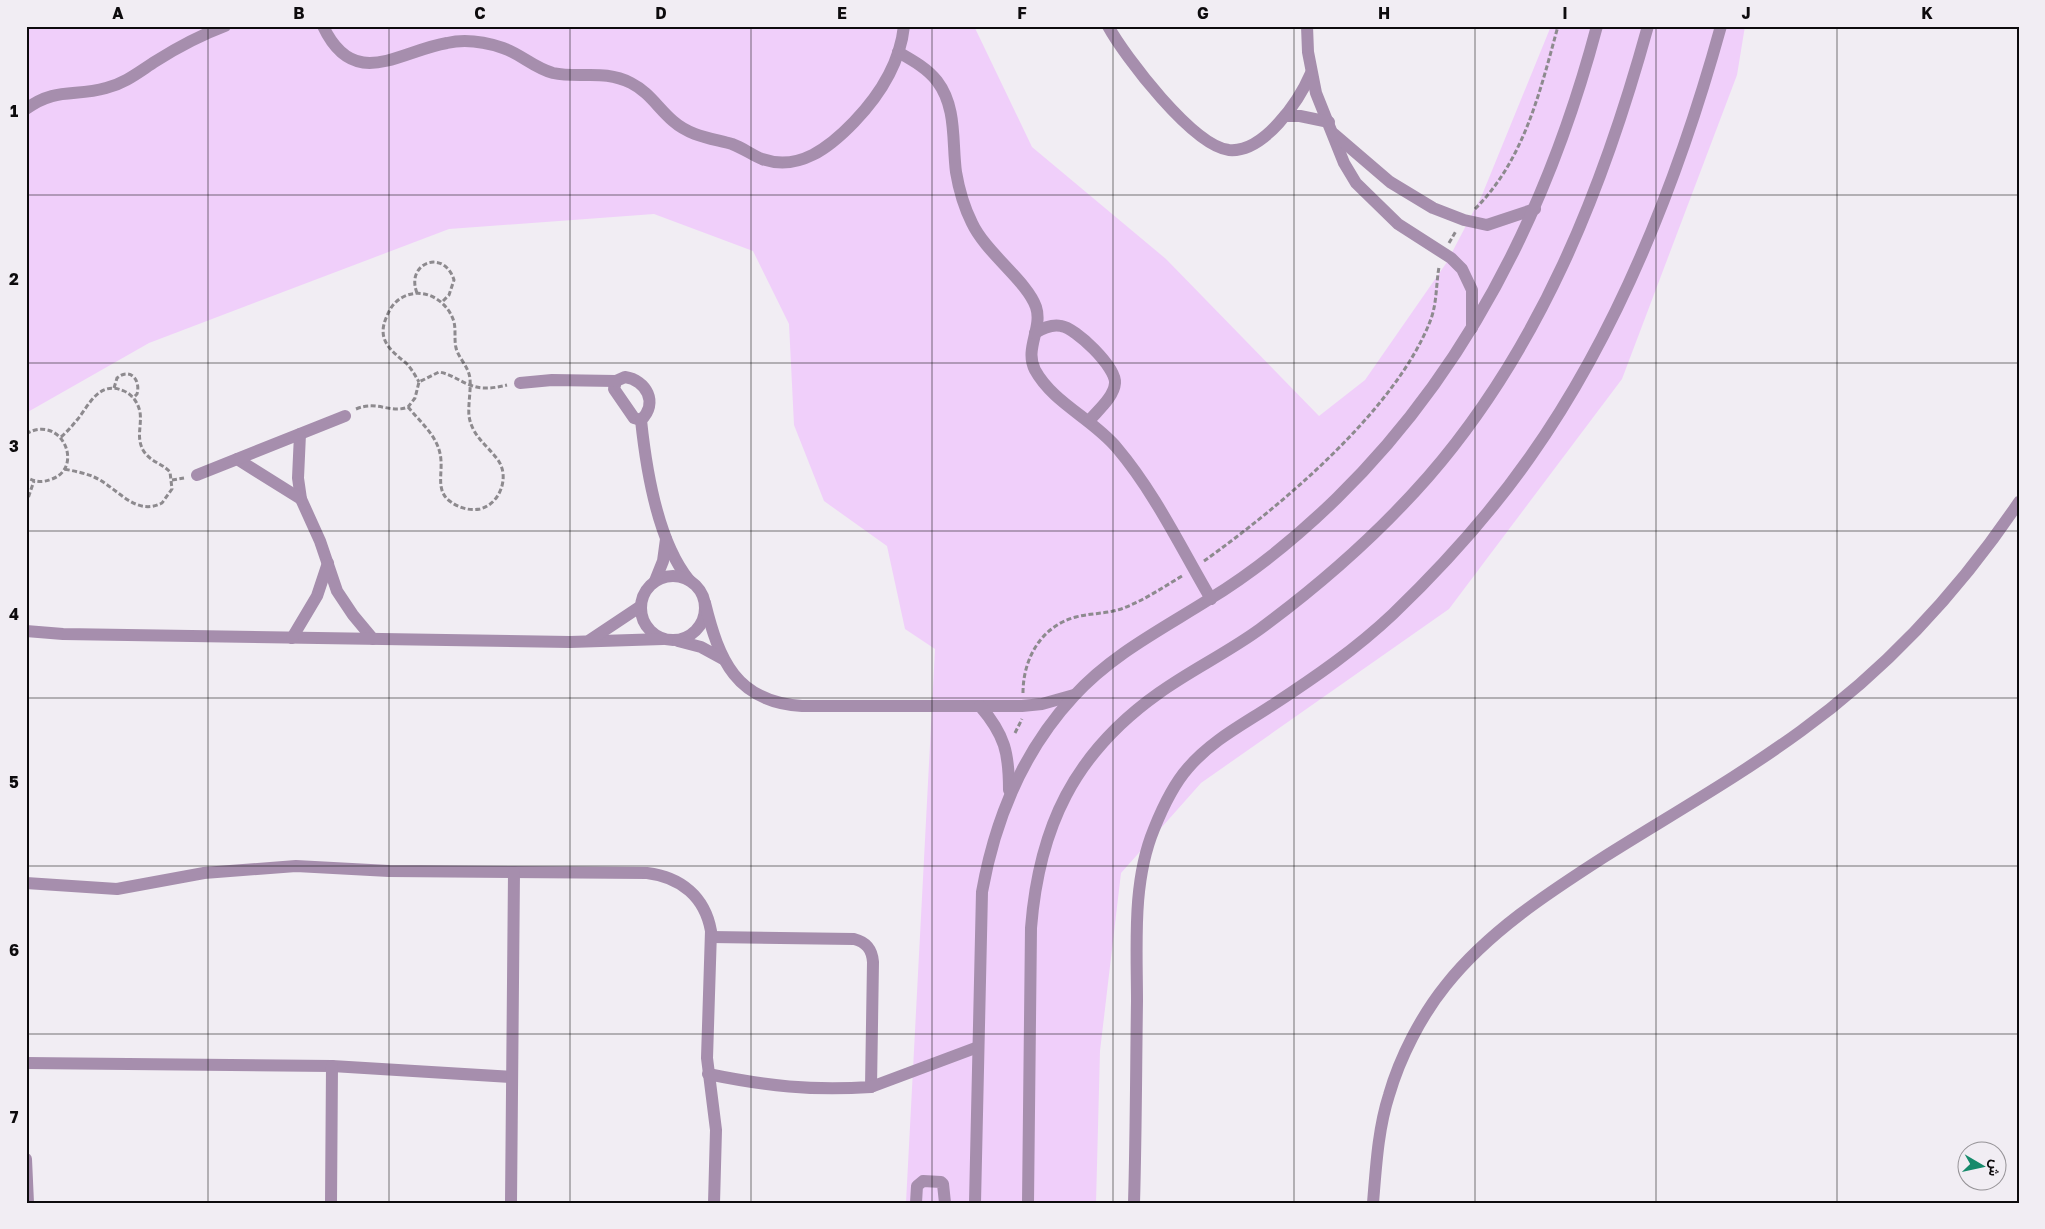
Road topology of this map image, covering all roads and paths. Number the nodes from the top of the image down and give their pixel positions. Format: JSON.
{"nodes":[{"id":1,"x":225,"y":26,"type":"edge"},
{"id":2,"x":323,"y":26,"type":"edge"},
{"id":3,"x":904,"y":26,"type":"edge"},
{"id":4,"x":1108,"y":26,"type":"edge"},
{"id":5,"x":1307,"y":26,"type":"edge"},
{"id":6,"x":1558,"y":26,"type":"edge"},
{"id":7,"x":1597,"y":26,"type":"edge"},
{"id":8,"x":1648,"y":26,"type":"edge"},
{"id":9,"x":1721,"y":26,"type":"edge"},
{"id":10,"x":898,"y":52,"type":"junction"},
{"id":11,"x":1311,"y":73,"type":"junction"},
{"id":12,"x":26,"y":109,"type":"edge"},
{"id":13,"x":1285,"y":116,"type":"junction"},
{"id":14,"x":1332,"y":128,"type":"junction"},
{"id":15,"x":1534,"y":208,"type":"junction"},
{"id":16,"x":1464,"y":220,"type":"junction"},
{"id":17,"x":1444,"y":254,"type":"junction"},
{"id":18,"x":417,"y":293,"type":"junction"},
{"id":19,"x":442,"y":302,"type":"junction"},
{"id":20,"x":1472,"y":329,"type":"junction"},
{"id":21,"x":1035,"y":333,"type":"junction"},
{"id":22,"x":616,"y":381,"type":"junction"},
{"id":23,"x":418,"y":382,"type":"junction"},
{"id":24,"x":520,"y":383,"type":"joint"},
{"id":25,"x":470,"y":386,"type":"junction"},
{"id":26,"x":114,"y":388,"type":"junction"},
{"id":27,"x":133,"y":398,"type":"junction"},
{"id":28,"x":408,"y":407,"type":"junction"},
{"id":29,"x":345,"y":416,"type":"joint"},
{"id":30,"x":641,"y":420,"type":"junction"},
{"id":31,"x":1089,"y":421,"type":"junction"},
{"id":32,"x":26,"y":434,"type":"edge"},
{"id":33,"x":300,"y":434,"type":"junction"},
{"id":34,"x":61,"y":437,"type":"junction"},
{"id":35,"x":237,"y":459,"type":"junction"},
{"id":36,"x":64,"y":469,"type":"junction"},
{"id":37,"x":197,"y":475,"type":"dead end"},
{"id":38,"x":26,"y":476,"type":"edge"},
{"id":39,"x":34,"y":481,"type":"junction"},
{"id":40,"x":302,"y":499,"type":"junction"},
{"id":41,"x":2019,"y":502,"type":"edge"},
{"id":42,"x":26,"y":504,"type":"edge"},
{"id":43,"x":666,"y":539,"type":"junction"},
{"id":44,"x":328,"y":563,"type":"junction"},
{"id":45,"x":1193,"y":569,"type":"junction"},
{"id":46,"x":689,"y":580,"type":"junction"},
{"id":47,"x":655,"y":581,"type":"junction"},
{"id":48,"x":1211,"y":599,"type":"junction"},
{"id":49,"x":705,"y":603,"type":"junction"},
{"id":50,"x":641,"y":606,"type":"junction"},
{"id":51,"x":26,"y":631,"type":"edge"},
{"id":52,"x":292,"y":638,"type":"junction"},
{"id":53,"x":373,"y":639,"type":"junction"},
{"id":54,"x":664,"y":639,"type":"junction"},
{"id":55,"x":678,"y":640,"type":"junction"},
{"id":56,"x":588,"y":641,"type":"junction"},
{"id":57,"x":723,"y":659,"type":"junction"},
{"id":58,"x":1074,"y":695,"type":"junction"},
{"id":59,"x":980,"y":706,"type":"junction"},
{"id":60,"x":1022,"y":706,"type":"junction"},
{"id":61,"x":1004,"y":741,"type":"junction"},
{"id":62,"x":1009,"y":794,"type":"junction"},
{"id":63,"x":514,"y":872,"type":"junction"},
{"id":64,"x":26,"y":883,"type":"edge"},
{"id":65,"x":711,"y":937,"type":"junction"},
{"id":66,"x":978,"y":1047,"type":"junction"},
{"id":67,"x":26,"y":1063,"type":"edge"},
{"id":68,"x":332,"y":1066,"type":"junction"},
{"id":69,"x":708,"y":1074,"type":"junction"},
{"id":70,"x":512,"y":1077,"type":"junction"},
{"id":71,"x":871,"y":1087,"type":"junction"},
{"id":72,"x":26,"y":1159,"type":"edge"},
{"id":73,"x":28,"y":1203,"type":"edge"},
{"id":74,"x":331,"y":1203,"type":"edge"},
{"id":75,"x":511,"y":1203,"type":"edge"},
{"id":76,"x":714,"y":1203,"type":"edge"},
{"id":77,"x":916,"y":1203,"type":"edge"},
{"id":78,"x":945,"y":1203,"type":"edge"},
{"id":79,"x":975,"y":1203,"type":"edge"},
{"id":80,"x":1028,"y":1203,"type":"edge"},
{"id":81,"x":1134,"y":1203,"type":"edge"},
{"id":82,"x":1374,"y":1203,"type":"edge"}],
"edges":[{"from":1,"to":12,"type":"street"},
{"from":2,"to":10,"type":"street"},
{"from":3,"to":10,"type":"street"},
{"from":4,"to":13,"type":"street"},
{"from":5,"to":11,"type":"street"},
{"from":6,"to":16,"type":"path"},
{"from":7,"to":15,"type":"street"},
{"from":8,"to":80,"type":"street"},
{"from":9,"to":81,"type":"street"},
{"from":10,"to":21,"type":"street"},
{"from":11,"to":13,"type":"street"},
{"from":11,"to":14,"type":"street"},
{"from":13,"to":14,"type":"street"},
{"from":14,"to":16,"type":"street"},
{"from":14,"to":17,"type":"street"},
{"from":15,"to":16,"type":"street"},
{"from":15,"to":20,"type":"street"},
{"from":16,"to":17,"type":"path"},
{"from":17,"to":20,"type":"street"},
{"from":17,"to":45,"type":"path"},
{"from":18,"to":19,"type":"path"},
{"from":18,"to":19,"type":"path"},
{"from":18,"to":23,"type":"path"},
{"from":19,"to":25,"type":"path"},
{"from":20,"to":48,"type":"street"},
{"from":21,"to":31,"type":"street"},
{"from":21,"to":31,"type":"street"},
{"from":22,"to":24,"type":"street"},
{"from":22,"to":30,"type":"street"},
{"from":22,"to":30,"type":"street"},
{"from":23,"to":25,"type":"path"},
{"from":23,"to":28,"type":"path"},
{"from":24,"to":25,"type":"path"},
{"from":25,"to":28,"type":"path"},
{"from":26,"to":27,"type":"path"},
{"from":26,"to":27,"type":"path"},
{"from":26,"to":34,"type":"path"},
{"from":27,"to":36,"type":"path"},
{"from":28,"to":29,"type":"path"},
{"from":29,"to":33,"type":"street"},
{"from":30,"to":43,"type":"street"},
{"from":31,"to":45,"type":"street"},
{"from":32,"to":34,"type":"path"},
{"from":33,"to":35,"type":"street"},
{"from":33,"to":40,"type":"street"},
{"from":34,"to":36,"type":"path"},
{"from":35,"to":37,"type":"street"},
{"from":35,"to":40,"type":"street"},
{"from":36,"to":39,"type":"path"},
{"from":38,"to":39,"type":"path"},
{"from":39,"to":42,"type":"path"},
{"from":40,"to":44,"type":"street"},
{"from":41,"to":82,"type":"street"},
{"from":43,"to":46,"type":"street"},
{"from":43,"to":47,"type":"street"},
{"from":44,"to":52,"type":"street"},
{"from":44,"to":53,"type":"street"},
{"from":45,"to":48,"type":"street"},
{"from":45,"to":60,"type":"path"},
{"from":46,"to":47,"type":"street"},
{"from":46,"to":49,"type":"street"},
{"from":47,"to":50,"type":"street"},
{"from":48,"to":58,"type":"street"},
{"from":49,"to":55,"type":"street"},
{"from":49,"to":57,"type":"street"},
{"from":50,"to":54,"type":"street"},
{"from":50,"to":56,"type":"street"},
{"from":51,"to":52,"type":"street"},
{"from":52,"to":53,"type":"street"},
{"from":53,"to":56,"type":"street"},
{"from":54,"to":55,"type":"street"},
{"from":54,"to":56,"type":"street"},
{"from":55,"to":57,"type":"street"},
{"from":57,"to":59,"type":"street"},
{"from":58,"to":60,"type":"street"},
{"from":58,"to":62,"type":"street"},
{"from":59,"to":60,"type":"street"},
{"from":59,"to":61,"type":"street"},
{"from":60,"to":61,"type":"path"},
{"from":61,"to":62,"type":"street"},
{"from":62,"to":66,"type":"street"},
{"from":63,"to":64,"type":"street"},
{"from":63,"to":65,"type":"street"},
{"from":63,"to":70,"type":"street"},
{"from":65,"to":69,"type":"street"},
{"from":65,"to":71,"type":"street"},
{"from":66,"to":71,"type":"street"},
{"from":66,"to":79,"type":"street"},
{"from":67,"to":68,"type":"street"},
{"from":68,"to":70,"type":"street"},
{"from":68,"to":74,"type":"street"},
{"from":69,"to":71,"type":"street"},
{"from":69,"to":76,"type":"street"},
{"from":70,"to":75,"type":"street"},
{"from":72,"to":73,"type":"street"},
{"from":77,"to":78,"type":"street"}]}
